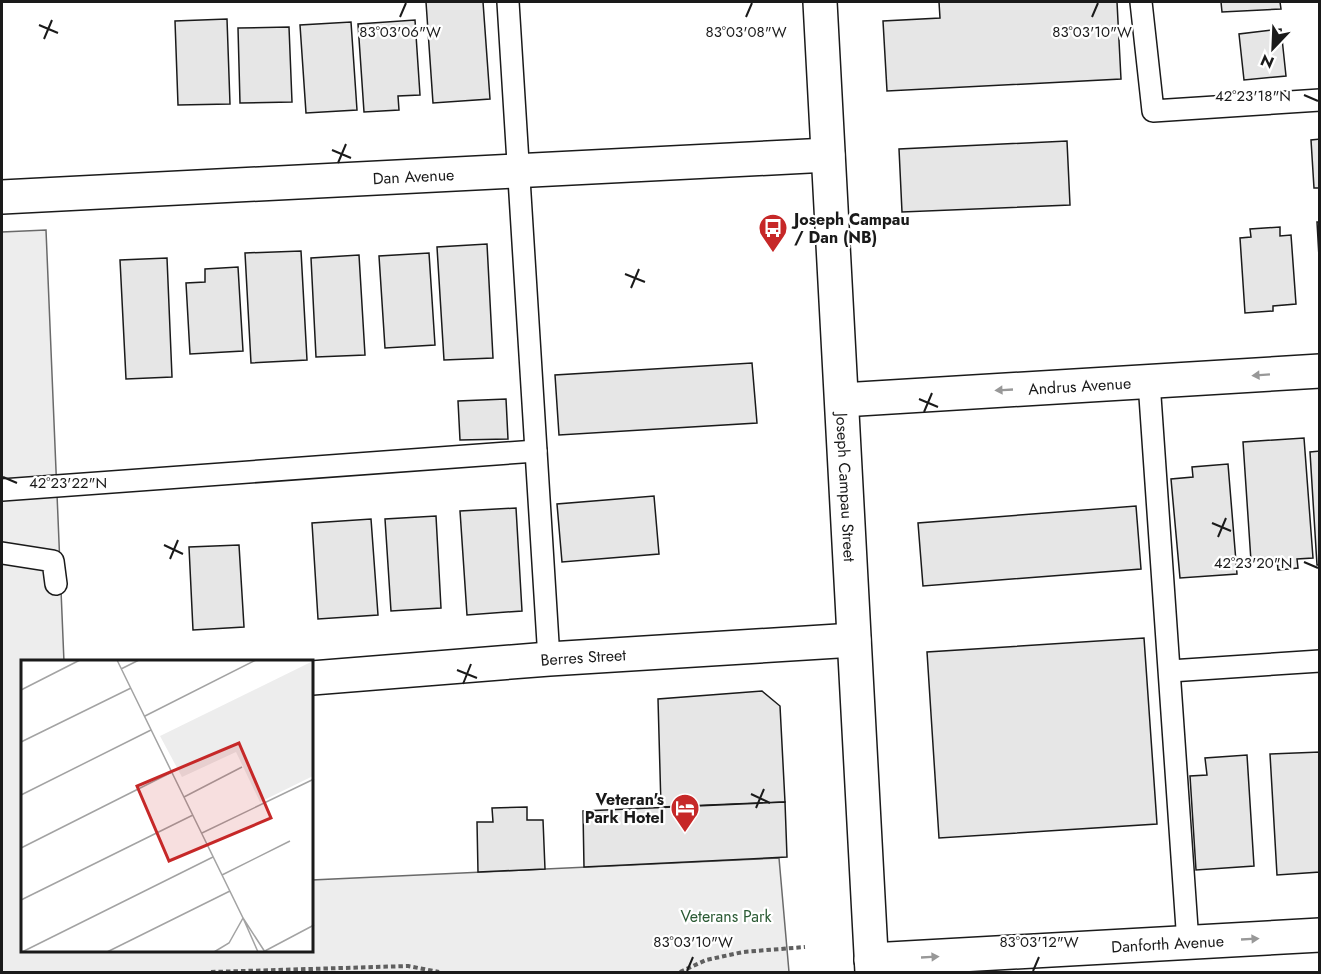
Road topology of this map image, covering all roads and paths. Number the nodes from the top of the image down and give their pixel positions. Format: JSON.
{"nodes":[{"id":1,"x":508,"y":2,"type":"edge"},
{"id":2,"x":820,"y":2,"type":"edge"},
{"id":3,"x":1141,"y":2,"type":"edge"},
{"id":4,"x":1320,"y":100,"type":"edge"},
{"id":5,"x":828,"y":155,"type":"junction"},
{"id":6,"x":518,"y":171,"type":"junction"},
{"id":7,"x":2,"y":197,"type":"edge"},
{"id":8,"x":1320,"y":371,"type":"edge"},
{"id":9,"x":1149,"y":381,"type":"junction"},
{"id":10,"x":842,"y":400,"type":"junction"},
{"id":11,"x":536,"y":452,"type":"junction"},
{"id":12,"x":2,"y":490,"type":"edge"},
{"id":13,"x":2,"y":553,"type":"edge"},
{"id":14,"x":56,"y":584,"type":"dead end"},
{"id":15,"x":854,"y":639,"type":"junction"},
{"id":16,"x":549,"y":659,"type":"junction"},
{"id":17,"x":1320,"y":661,"type":"edge"},
{"id":18,"x":1170,"y":671,"type":"junction"},
{"id":19,"x":314,"y":678,"type":"edge"},
{"id":20,"x":1320,"y":935,"type":"edge"},
{"id":21,"x":1188,"y":943,"type":"junction"},
{"id":22,"x":805,"y":947,"type":"dead end"},
{"id":23,"x":872,"y":966,"type":"edge"},
{"id":24,"x":211,"y":972,"type":"edge"},
{"id":25,"x":238,"y":972,"type":"edge"},
{"id":26,"x":439,"y":972,"type":"edge"},
{"id":27,"x":680,"y":972,"type":"edge"}],
"edges":[{"from":1,"to":6,"type":"lane"},
{"from":2,"to":5,"type":"street","name":"Joseph Campau Street"},
{"from":3,"to":4,"type":"lane"},
{"from":5,"to":6,"type":"street","name":"Dan Avenue"},
{"from":5,"to":10,"type":"street","name":"Joseph Campau Street"},
{"from":6,"to":7,"type":"street","name":"Dan Avenue"},
{"from":6,"to":11,"type":"lane"},
{"from":8,"to":9,"type":"street","name":"Andrus Avenue","one_way":true},
{"from":9,"to":10,"type":"street","name":"Andrus Avenue","one_way":true},
{"from":9,"to":18,"type":"lane"},
{"from":10,"to":15,"type":"street","name":"Joseph Campau Street"},
{"from":11,"to":12,"type":"lane"},
{"from":11,"to":16,"type":"lane"},
{"from":13,"to":14,"type":"lane"},
{"from":15,"to":16,"type":"street","name":"Berres Street"},
{"from":15,"to":23,"type":"street","name":"Joseph Campau Street"},
{"from":16,"to":19,"type":"street","name":"Berres Street"},
{"from":17,"to":18,"type":"lane"},
{"from":18,"to":21,"type":"lane"},
{"from":21,"to":20,"type":"street","name":"Danforth Avenue","one_way":true},
{"from":23,"to":21,"type":"street","name":"Danforth Avenue","one_way":true},
{"from":22,"to":27,"type":"path"},
{"from":24,"to":25,"type":"path"},
{"from":25,"to":26,"type":"path"}]}
